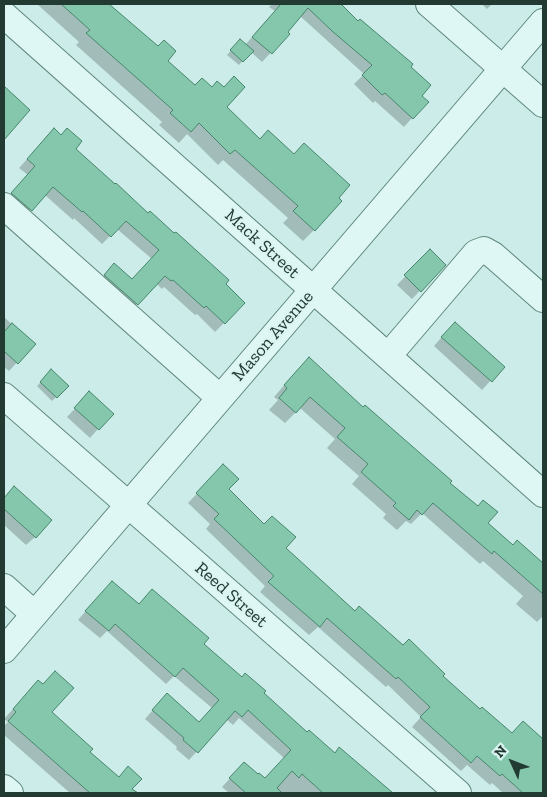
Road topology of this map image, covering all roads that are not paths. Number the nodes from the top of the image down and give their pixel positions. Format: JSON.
{"nodes":[{"id":1,"x":429,"y":4,"type":"edge"},
{"id":2,"x":4,"y":15,"type":"edge"},
{"id":3,"x":543,"y":22,"type":"edge"},
{"id":4,"x":503,"y":69,"type":"junction"},
{"id":5,"x":543,"y":104,"type":"edge"},
{"id":6,"x":4,"y":206,"type":"edge"},
{"id":7,"x":313,"y":290,"type":"junction"},
{"id":8,"x":543,"y":299,"type":"edge"},
{"id":9,"x":388,"y":356,"type":"junction"},
{"id":10,"x":4,"y":396,"type":"edge"},
{"id":11,"x":220,"y":398,"type":"junction"},
{"id":12,"x":543,"y":494,"type":"edge"},
{"id":13,"x":128,"y":505,"type":"junction"},
{"id":14,"x":4,"y":587,"type":"edge"},
{"id":15,"x":34,"y":614,"type":"junction"},
{"id":16,"x":4,"y":650,"type":"edge"},
{"id":17,"x":4,"y":788,"type":"edge"},
{"id":18,"x":10,"y":793,"type":"edge"},
{"id":19,"x":458,"y":793,"type":"edge"}],
"edges":[{"from":1,"to":4,"type":"street"},
{"from":2,"to":7,"type":"street","name":"Mack Street"},
{"from":3,"to":4,"type":"street","name":"Mason Avenue"},
{"from":4,"to":5,"type":"street"},
{"from":4,"to":7,"type":"street","name":"Mason Avenue"},
{"from":6,"to":11,"type":"street"},
{"from":7,"to":9,"type":"street","name":"Mack Street"},
{"from":7,"to":11,"type":"street","name":"Mason Avenue"},
{"from":8,"to":9,"type":"street"},
{"from":9,"to":12,"type":"street","name":"Mack Street"},
{"from":10,"to":13,"type":"street","name":"Reed Street"},
{"from":11,"to":13,"type":"street","name":"Mason Avenue"},
{"from":13,"to":15,"type":"street","name":"Mason Avenue"},
{"from":13,"to":19,"type":"street","name":"Reed Street"},
{"from":14,"to":15,"type":"street"},
{"from":15,"to":16,"type":"street","name":"Mason Avenue"},
{"from":17,"to":18,"type":"street"}]}
